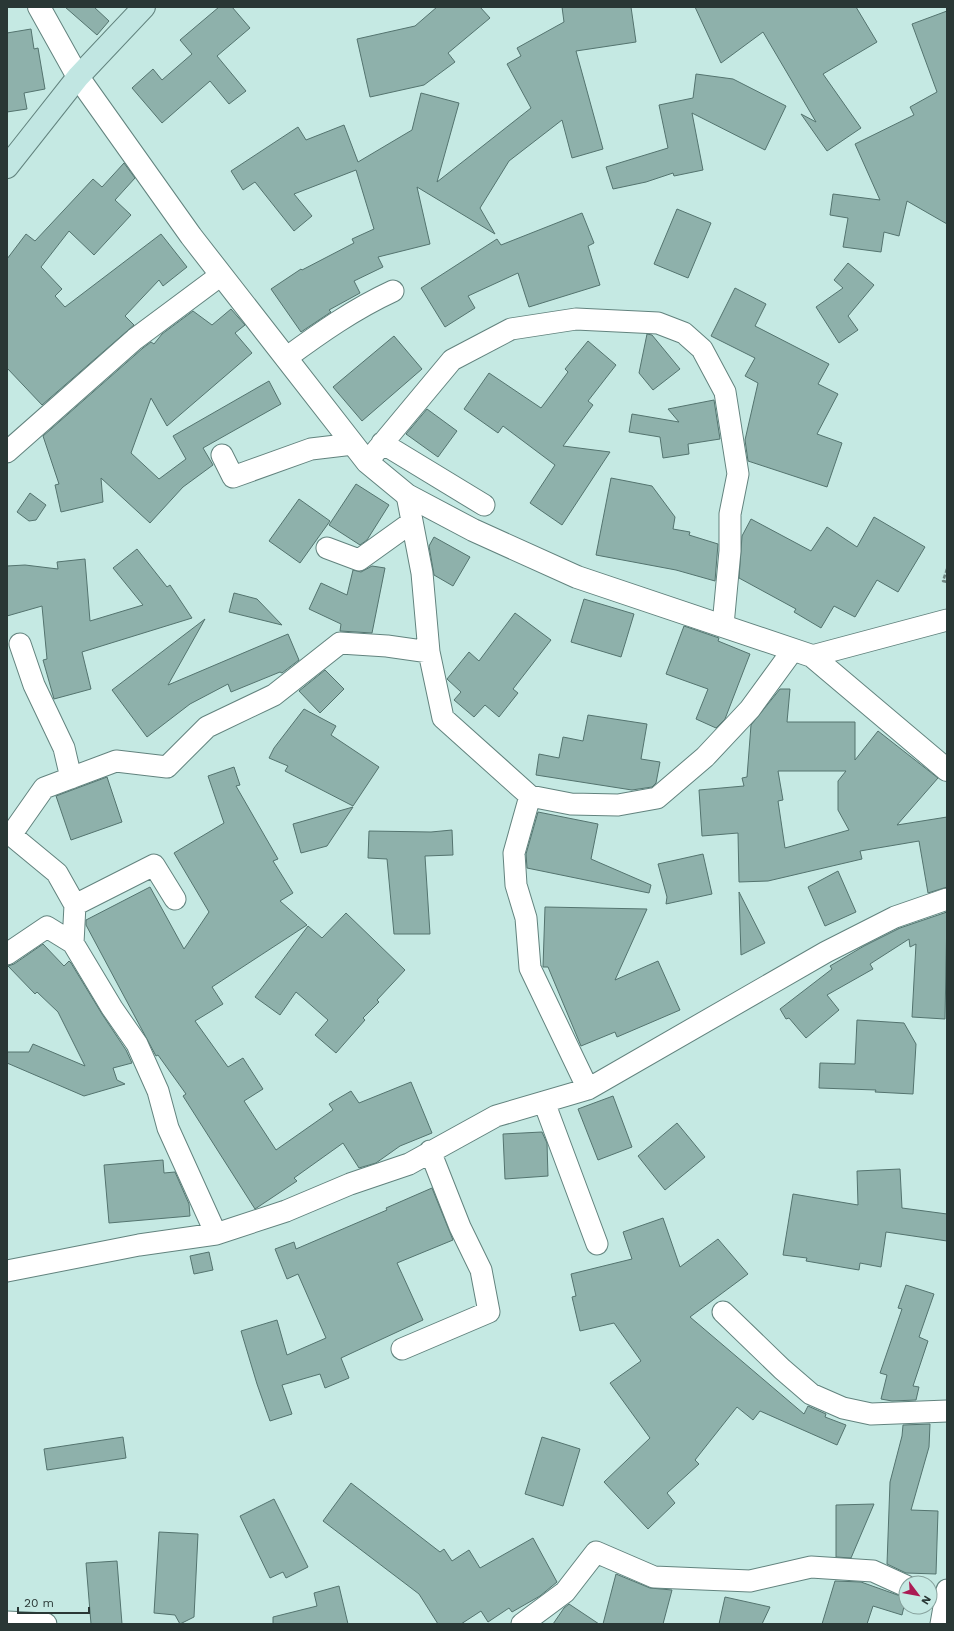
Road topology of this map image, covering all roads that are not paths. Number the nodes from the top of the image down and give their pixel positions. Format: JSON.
{"nodes":[{"id":1,"x":39,"y":7,"type":"edge"},
{"id":2,"x":144,"y":7,"type":"edge"},
{"id":3,"x":78,"y":77,"type":"junction"},
{"id":4,"x":7,"y":167,"type":"edge"},
{"id":5,"x":222,"y":275,"type":"junction"},
{"id":6,"x":392,"y":290,"type":"dead end"},
{"id":7,"x":286,"y":358,"type":"junction"},
{"id":8,"x":382,"y":443,"type":"junction"},
{"id":9,"x":353,"y":444,"type":"junction"},
{"id":10,"x":7,"y":452,"type":"edge"},
{"id":11,"x":222,"y":455,"type":"dead end"},
{"id":12,"x":367,"y":462,"type":"junction"},
{"id":13,"x":407,"y":495,"type":"junction"},
{"id":14,"x":484,"y":505,"type":"dead end"},
{"id":15,"x":412,"y":522,"type":"junction"},
{"id":16,"x":327,"y":548,"type":"dead end"},
{"id":17,"x":947,"y":620,"type":"edge"},
{"id":18,"x":723,"y":625,"type":"junction"},
{"id":19,"x":20,"y":644,"type":"dead end"},
{"id":20,"x":429,"y":652,"type":"junction"},
{"id":21,"x":802,"y":653,"type":"junction"},
{"id":22,"x":947,"y":770,"type":"edge"},
{"id":23,"x":71,"y":778,"type":"junction"},
{"id":24,"x":530,"y":796,"type":"junction"},
{"id":25,"x":175,"y":899,"type":"dead end"},
{"id":26,"x":947,"y":899,"type":"edge"},
{"id":27,"x":75,"y":905,"type":"junction"},
{"id":28,"x":74,"y":943,"type":"junction"},
{"id":29,"x":7,"y":954,"type":"edge"},
{"id":30,"x":588,"y":1089,"type":"junction"},
{"id":31,"x":544,"y":1102,"type":"junction"},
{"id":32,"x":430,"y":1151,"type":"junction"},
{"id":33,"x":216,"y":1234,"type":"junction"},
{"id":34,"x":597,"y":1244,"type":"dead end"},
{"id":35,"x":7,"y":1271,"type":"edge"},
{"id":36,"x":723,"y":1312,"type":"dead end"},
{"id":37,"x":402,"y":1349,"type":"dead end"},
{"id":38,"x":947,"y":1412,"type":"edge"},
{"id":39,"x":898,"y":1582,"type":"edge"},
{"id":40,"x":947,"y":1590,"type":"edge"},
{"id":41,"x":7,"y":1622,"type":"edge"},
{"id":42,"x":941,"y":1622,"type":"edge"},
{"id":43,"x":46,"y":1624,"type":"edge"},
{"id":44,"x":522,"y":1624,"type":"edge"}],
"edges":[{"from":1,"to":3,"type":"street"},
{"from":2,"to":3,"type":"main road"},
{"from":3,"to":4,"type":"main road"},
{"from":3,"to":5,"type":"street"},
{"from":5,"to":7,"type":"street"},
{"from":5,"to":10,"type":"street"},
{"from":6,"to":7,"type":"street"},
{"from":7,"to":9,"type":"street"},
{"from":8,"to":12,"type":"street"},
{"from":8,"to":14,"type":"street"},
{"from":8,"to":18,"type":"street"},
{"from":9,"to":11,"type":"street"},
{"from":9,"to":12,"type":"street"},
{"from":12,"to":13,"type":"street"},
{"from":13,"to":15,"type":"street"},
{"from":13,"to":18,"type":"street"},
{"from":15,"to":16,"type":"street"},
{"from":15,"to":20,"type":"street"},
{"from":17,"to":21,"type":"street"},
{"from":18,"to":21,"type":"street"},
{"from":19,"to":23,"type":"street"},
{"from":20,"to":23,"type":"street"},
{"from":20,"to":24,"type":"street"},
{"from":21,"to":22,"type":"street"},
{"from":21,"to":24,"type":"street"},
{"from":23,"to":27,"type":"street"},
{"from":24,"to":30,"type":"street"},
{"from":25,"to":27,"type":"street"},
{"from":26,"to":30,"type":"street"},
{"from":27,"to":28,"type":"street"},
{"from":28,"to":29,"type":"street"},
{"from":28,"to":33,"type":"street"},
{"from":30,"to":31,"type":"street"},
{"from":31,"to":32,"type":"street"},
{"from":31,"to":34,"type":"street"},
{"from":32,"to":33,"type":"street"},
{"from":32,"to":37,"type":"street"},
{"from":33,"to":35,"type":"street"},
{"from":36,"to":38,"type":"street"},
{"from":39,"to":44,"type":"street"},
{"from":40,"to":42,"type":"street"},
{"from":41,"to":43,"type":"street"}]}
